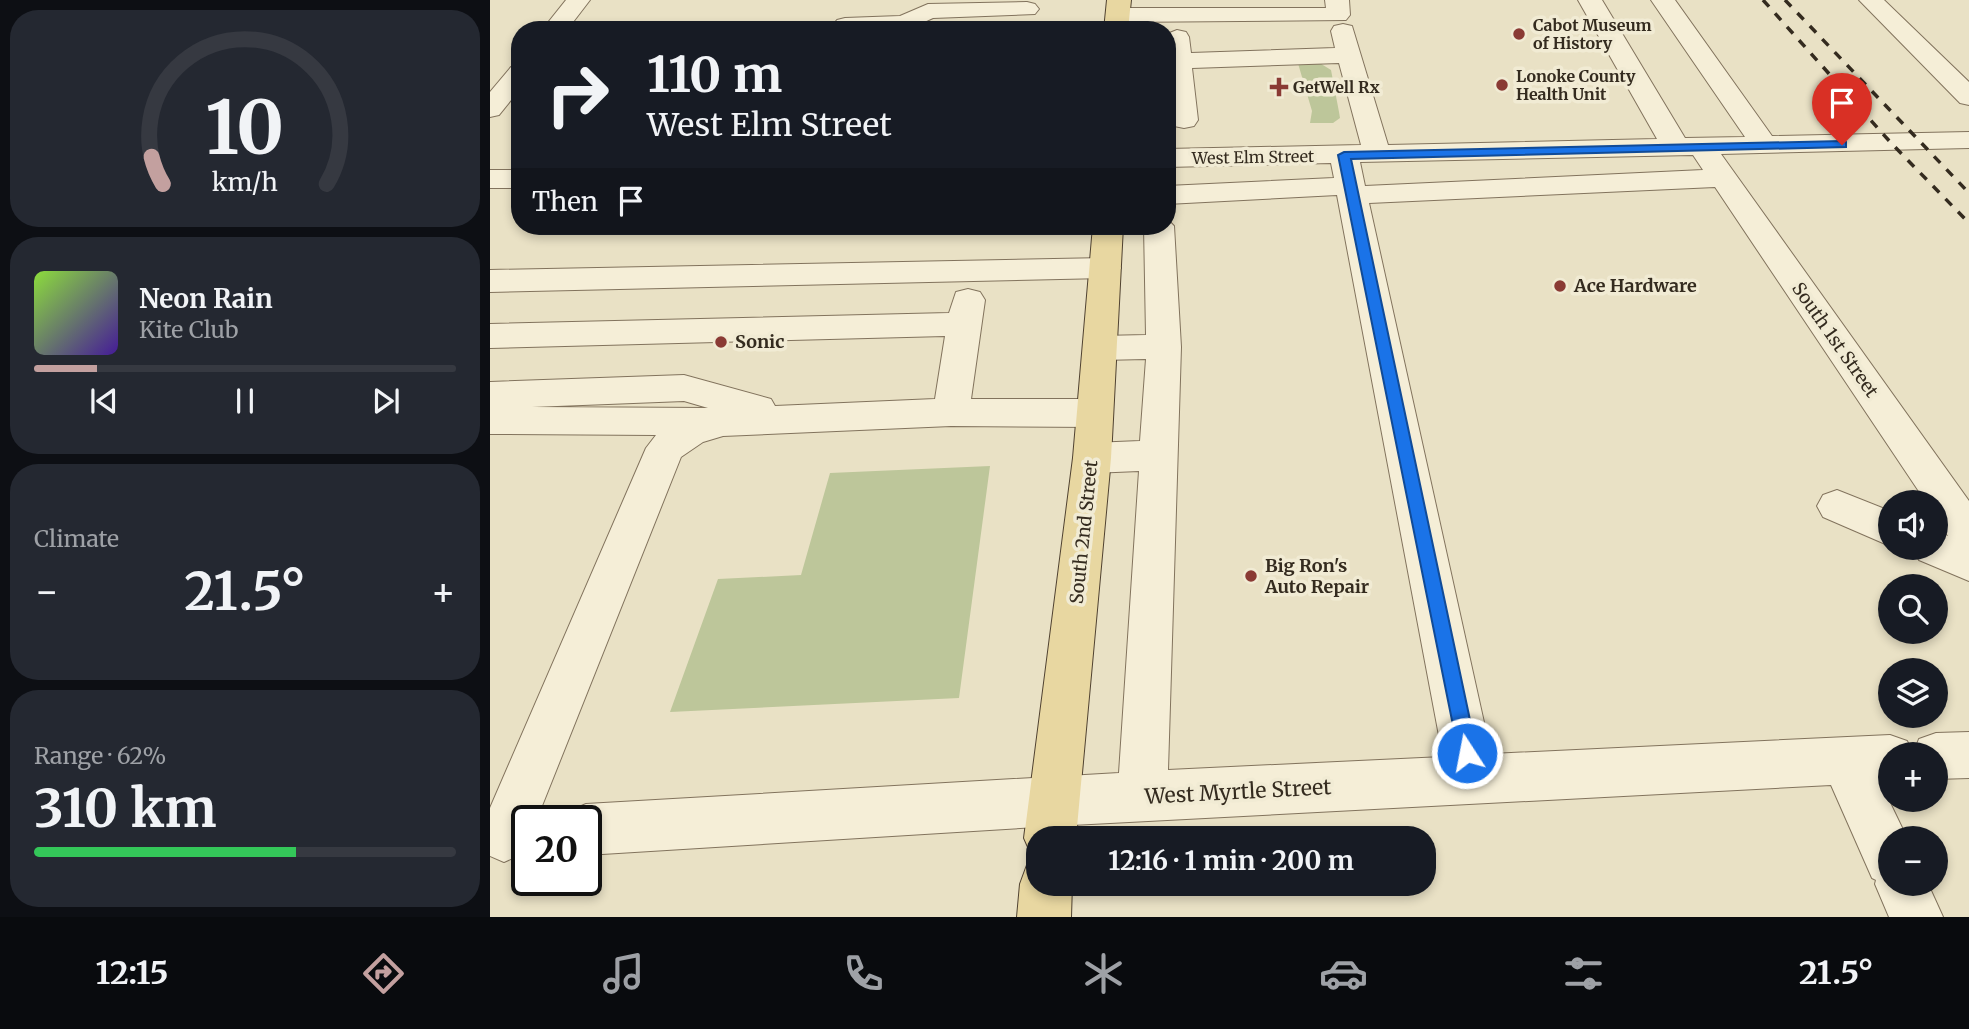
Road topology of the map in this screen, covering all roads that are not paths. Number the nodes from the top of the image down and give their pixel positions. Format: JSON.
{"nodes":[{"id":1,"x":578,"y":0,"type":"edge"},
{"id":2,"x":857,"y":0,"type":"edge"},
{"id":3,"x":1051,"y":0,"type":"edge"},
{"id":4,"x":1590,"y":0,"type":"edge"},
{"id":5,"x":1663,"y":0,"type":"edge"},
{"id":6,"x":1871,"y":0,"type":"edge"},
{"id":7,"x":920,"y":6,"type":"edge"},
{"id":8,"x":1208,"y":7,"type":"edge"},
{"id":9,"x":1338,"y":8,"type":"edge"},
{"id":10,"x":1118,"y":15,"type":"edge"},
{"id":11,"x":1025,"y":20,"type":"edge"},
{"id":12,"x":561,"y":21,"type":"edge"},
{"id":13,"x":847,"y":21,"type":"edge"},
{"id":14,"x":907,"y":21,"type":"edge"},
{"id":15,"x":1176,"y":30,"type":"edge"},
{"id":16,"x":1350,"y":55,"type":"junction"},
{"id":17,"x":1179,"y":61,"type":"junction"},
{"id":18,"x":511,"y":83,"type":"edge"},
{"id":19,"x":1969,"y":97,"type":"edge"},
{"id":20,"x":490,"y":109,"type":"edge"},
{"id":21,"x":1184,"y":120,"type":"dead end"},
{"id":22,"x":1969,"y":140,"type":"edge"},
{"id":23,"x":1689,"y":146,"type":"junction"},
{"id":24,"x":1765,"y":146,"type":"junction"},
{"id":25,"x":1176,"y":159,"type":"edge"},
{"id":26,"x":1356,"y":173,"type":"junction"},
{"id":27,"x":511,"y":178,"type":"edge"},
{"id":28,"x":1723,"y":178,"type":"junction"},
{"id":29,"x":490,"y":179,"type":"edge"},
{"id":30,"x":1176,"y":194,"type":"edge"},
{"id":31,"x":1159,"y":243,"type":"edge"},
{"id":32,"x":1106,"y":252,"type":"edge"},
{"id":33,"x":973,"y":271,"type":"junction"},
{"id":34,"x":490,"y":281,"type":"edge"},
{"id":35,"x":963,"y":324,"type":"junction"},
{"id":36,"x":490,"y":335,"type":"edge"},
{"id":37,"x":1164,"y":347,"type":"junction"},
{"id":38,"x":1101,"y":348,"type":"junction"},
{"id":39,"x":490,"y":395,"type":"edge"},
{"id":40,"x":951,"y":412,"type":"junction"},
{"id":41,"x":1095,"y":413,"type":"junction"},
{"id":42,"x":794,"y":418,"type":"junction"},
{"id":43,"x":490,"y":420,"type":"edge"},
{"id":44,"x":721,"y":422,"type":"junction"},
{"id":45,"x":1158,"y":455,"type":"junction"},
{"id":46,"x":1092,"y":458,"type":"junction"},
{"id":47,"x":1838,"y":506,"type":"dead end"},
{"id":48,"x":1878,"y":524,"type":"edge"},
{"id":49,"x":1969,"y":533,"type":"edge"},
{"id":50,"x":1948,"y":554,"type":"edge"},
{"id":51,"x":1969,"y":563,"type":"edge"},
{"id":52,"x":1969,"y":755,"type":"edge"},
{"id":53,"x":1948,"y":756,"type":"edge"},
{"id":54,"x":1867,"y":758,"type":"edge"},
{"id":55,"x":1472,"y":779,"type":"junction"},
{"id":56,"x":1142,"y":797,"type":"junction"},
{"id":57,"x":1052,"y":820,"type":"edge"},
{"id":58,"x":1882,"y":826,"type":"edge"},
{"id":59,"x":602,"y":830,"type":"edge"},
{"id":60,"x":507,"y":835,"type":"edge"},
{"id":61,"x":1045,"y":896,"type":"edge"},
{"id":62,"x":1906,"y":896,"type":"edge"},
{"id":63,"x":1044,"y":917,"type":"edge"},
{"id":64,"x":1916,"y":917,"type":"edge"}],
"edges":[{"from":1,"to":12,"type":"street"},
{"from":2,"to":13,"type":"street"},
{"from":3,"to":11,"type":"street"},
{"from":4,"to":23,"type":"street","name":"South 1st Street"},
{"from":5,"to":24,"type":"street"},
{"from":6,"to":19,"type":"street"},
{"from":7,"to":11,"type":"street"},
{"from":7,"to":14,"type":"street"},
{"from":8,"to":9,"type":"street"},
{"from":8,"to":10,"type":"street"},
{"from":9,"to":16,"type":"street"},
{"from":15,"to":17,"type":"street"},
{"from":16,"to":17,"type":"street"},
{"from":16,"to":26,"type":"street"},
{"from":17,"to":21,"type":"street"},
{"from":18,"to":20,"type":"street"},
{"from":22,"to":24,"type":"street","name":"West Elm Street"},
{"from":23,"to":24,"type":"street","name":"West Elm Street"},
{"from":23,"to":26,"type":"street","name":"West Elm Street"},
{"from":23,"to":28,"type":"street","name":"South 1st Street"},
{"from":25,"to":26,"type":"street","name":"West Elm Street"},
{"from":26,"to":28,"type":"street"},
{"from":26,"to":30,"type":"street"},
{"from":26,"to":55,"type":"street"},
{"from":27,"to":29,"type":"street"},
{"from":28,"to":49,"type":"street","name":"South 1st Street"},
{"from":31,"to":32,"type":"street"},
{"from":31,"to":37,"type":"street"},
{"from":32,"to":33,"type":"street"},
{"from":32,"to":38,"type":"main road","name":"South 2nd Street"},
{"from":33,"to":34,"type":"street"},
{"from":33,"to":35,"type":"street"},
{"from":35,"to":36,"type":"street"},
{"from":35,"to":40,"type":"street"},
{"from":37,"to":38,"type":"street"},
{"from":37,"to":45,"type":"street"},
{"from":38,"to":41,"type":"main road","name":"South 2nd Street"},
{"from":39,"to":42,"type":"street"},
{"from":40,"to":41,"type":"street"},
{"from":40,"to":42,"type":"street"},
{"from":41,"to":46,"type":"main road","name":"South 2nd Street"},
{"from":42,"to":44,"type":"street"},
{"from":43,"to":44,"type":"street"},
{"from":44,"to":60,"type":"street"},
{"from":45,"to":46,"type":"street"},
{"from":45,"to":56,"type":"street"},
{"from":46,"to":57,"type":"main road","name":"South 2nd Street"},
{"from":47,"to":48,"type":"street"},
{"from":50,"to":51,"type":"street"},
{"from":52,"to":53,"type":"street"},
{"from":54,"to":55,"type":"street","name":"West Myrtle Street"},
{"from":54,"to":58,"type":"street"},
{"from":55,"to":56,"type":"street","name":"West Myrtle Street"},
{"from":56,"to":57,"type":"street","name":"West Myrtle Street"},
{"from":57,"to":59,"type":"street","name":"West Myrtle Street"},
{"from":61,"to":63,"type":"main road"},
{"from":62,"to":64,"type":"street"}]}
